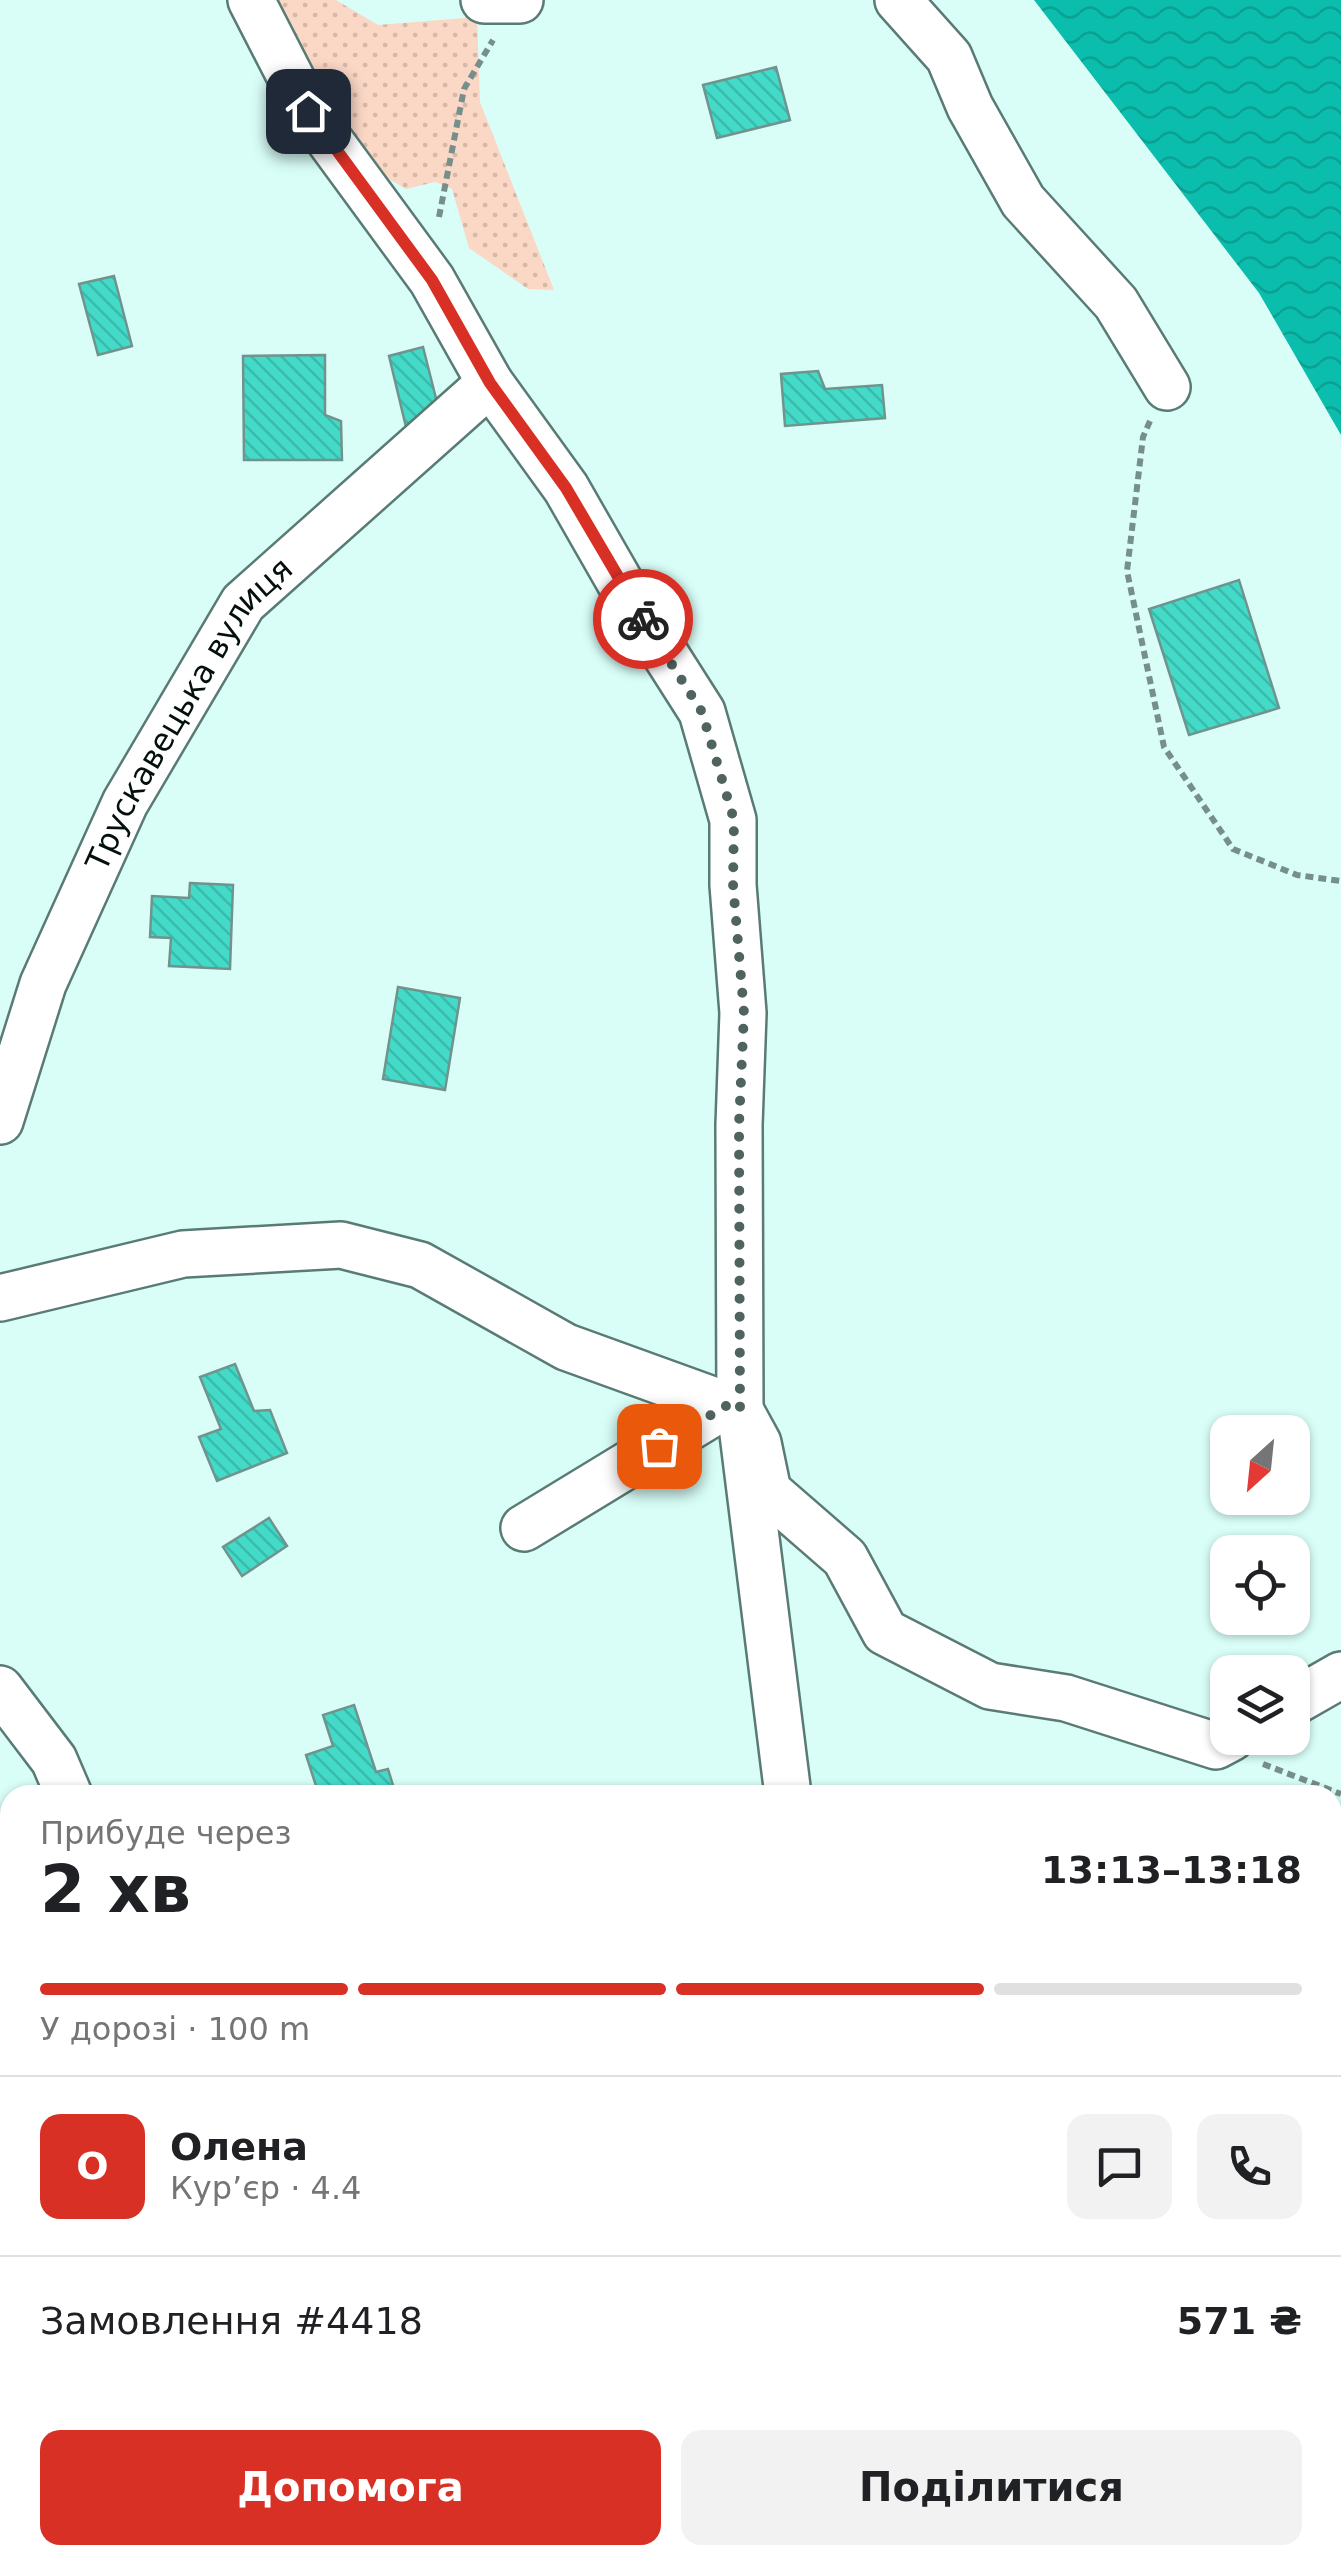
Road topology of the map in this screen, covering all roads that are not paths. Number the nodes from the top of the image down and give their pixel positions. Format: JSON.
{"nodes":[{"id":1,"x":251,"y":0,"type":"edge"},
{"id":2,"x":484,"y":0,"type":"edge"},
{"id":3,"x":518,"y":0,"type":"edge"},
{"id":4,"x":898,"y":0,"type":"edge"},
{"id":5,"x":490,"y":383,"type":"junction"},
{"id":6,"x":1167,"y":387,"type":"road end"},
{"id":7,"x":0,"y":1121,"type":"edge"},
{"id":8,"x":0,"y":1298,"type":"edge"},
{"id":9,"x":733,"y":1408,"type":"junction"},
{"id":10,"x":524,"y":1528,"type":"dead end"},
{"id":11,"x":1341,"y":1676,"type":"edge"},
{"id":12,"x":0,"y":1689,"type":"edge"},
{"id":13,"x":1310,"y":1694,"type":"edge"},
{"id":14,"x":1210,"y":1738,"type":"edge"},
{"id":15,"x":64,"y":1785,"type":"edge"},
{"id":16,"x":787,"y":1785,"type":"edge"}],
"edges":[{"from":1,"to":5,"type":"street"},
{"from":2,"to":3,"type":"street"},
{"from":4,"to":6,"type":"street"},
{"from":5,"to":7,"type":"street","name":"Трускавецька вулиця"},
{"from":5,"to":9,"type":"street"},
{"from":8,"to":9,"type":"street"},
{"from":9,"to":10,"type":"street"},
{"from":9,"to":14,"type":"street"},
{"from":9,"to":16,"type":"street"},
{"from":11,"to":13,"type":"street"},
{"from":12,"to":15,"type":"street"}]}
